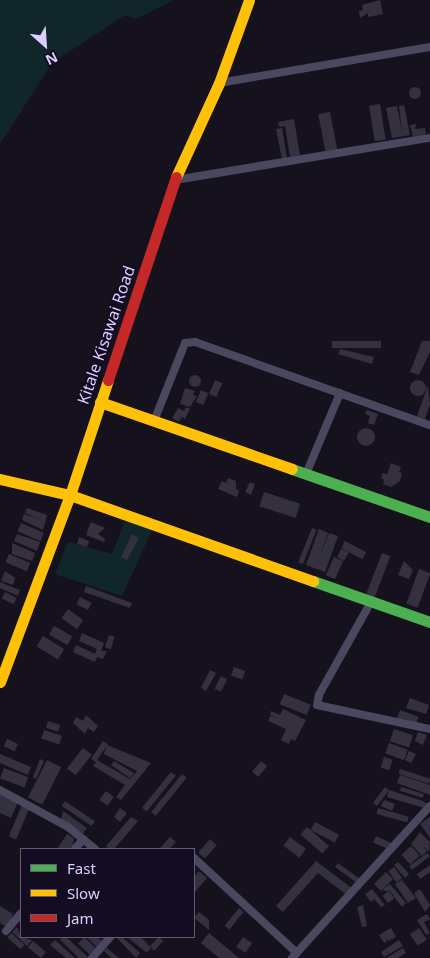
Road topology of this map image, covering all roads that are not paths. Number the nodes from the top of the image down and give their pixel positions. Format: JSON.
{"nodes":[{"id":1,"x":249,"y":0,"type":"edge"},
{"id":2,"x":430,"y":47,"type":"edge"},
{"id":3,"x":219,"y":83,"type":"junction"},
{"id":4,"x":430,"y":138,"type":"edge"},
{"id":5,"x":175,"y":180,"type":"junction"},
{"id":6,"x":340,"y":393,"type":"junction"},
{"id":7,"x":100,"y":402,"type":"junction"},
{"id":8,"x":154,"y":421,"type":"junction"},
{"id":9,"x":430,"y":425,"type":"edge"},
{"id":10,"x":306,"y":474,"type":"junction"},
{"id":11,"x":0,"y":480,"type":"edge"},
{"id":12,"x":70,"y":495,"type":"junction"},
{"id":13,"x":430,"y":517,"type":"edge"},
{"id":14,"x":372,"y":600,"type":"junction"},
{"id":15,"x":430,"y":622,"type":"edge"},
{"id":16,"x":0,"y":682,"type":"edge"},
{"id":17,"x":430,"y":729,"type":"edge"},
{"id":18,"x":0,"y":790,"type":"edge"},
{"id":19,"x":430,"y":806,"type":"edge"},
{"id":20,"x":83,"y":839,"type":"junction"},
{"id":21,"x":76,"y":848,"type":"edge"},
{"id":22,"x":94,"y":848,"type":"edge"},
{"id":23,"x":195,"y":859,"type":"edge"},
{"id":24,"x":20,"y":914,"type":"edge"},
{"id":25,"x":6,"y":931,"type":"dead end"},
{"id":26,"x":109,"y":938,"type":"edge"},
{"id":27,"x":294,"y":955,"type":"edge"},
{"id":28,"x":92,"y":958,"type":"edge"}],
"edges":[{"from":1,"to":3,"type":"street","name":"Kitale Kisawai Road"},
{"from":2,"to":3,"type":"street"},
{"from":3,"to":5,"type":"street","name":"Kitale Kisawai Road"},
{"from":4,"to":5,"type":"street"},
{"from":5,"to":7,"type":"street","name":"Kitale Kisawai Road"},
{"from":6,"to":8,"type":"street"},
{"from":6,"to":9,"type":"street"},
{"from":6,"to":10,"type":"street"},
{"from":7,"to":8,"type":"street"},
{"from":7,"to":12,"type":"street","name":"Kitale Kisawai Road"},
{"from":8,"to":10,"type":"street"},
{"from":10,"to":13,"type":"street"},
{"from":11,"to":12,"type":"street"},
{"from":12,"to":14,"type":"street"},
{"from":12,"to":16,"type":"street","name":"Kitale Kisawai Road"},
{"from":14,"to":15,"type":"street"},
{"from":14,"to":17,"type":"street"},
{"from":18,"to":20,"type":"street"},
{"from":19,"to":27,"type":"street"},
{"from":20,"to":21,"type":"street"},
{"from":20,"to":22,"type":"street"},
{"from":23,"to":27,"type":"street"},
{"from":24,"to":25,"type":"street"},
{"from":26,"to":28,"type":"street"}]}
